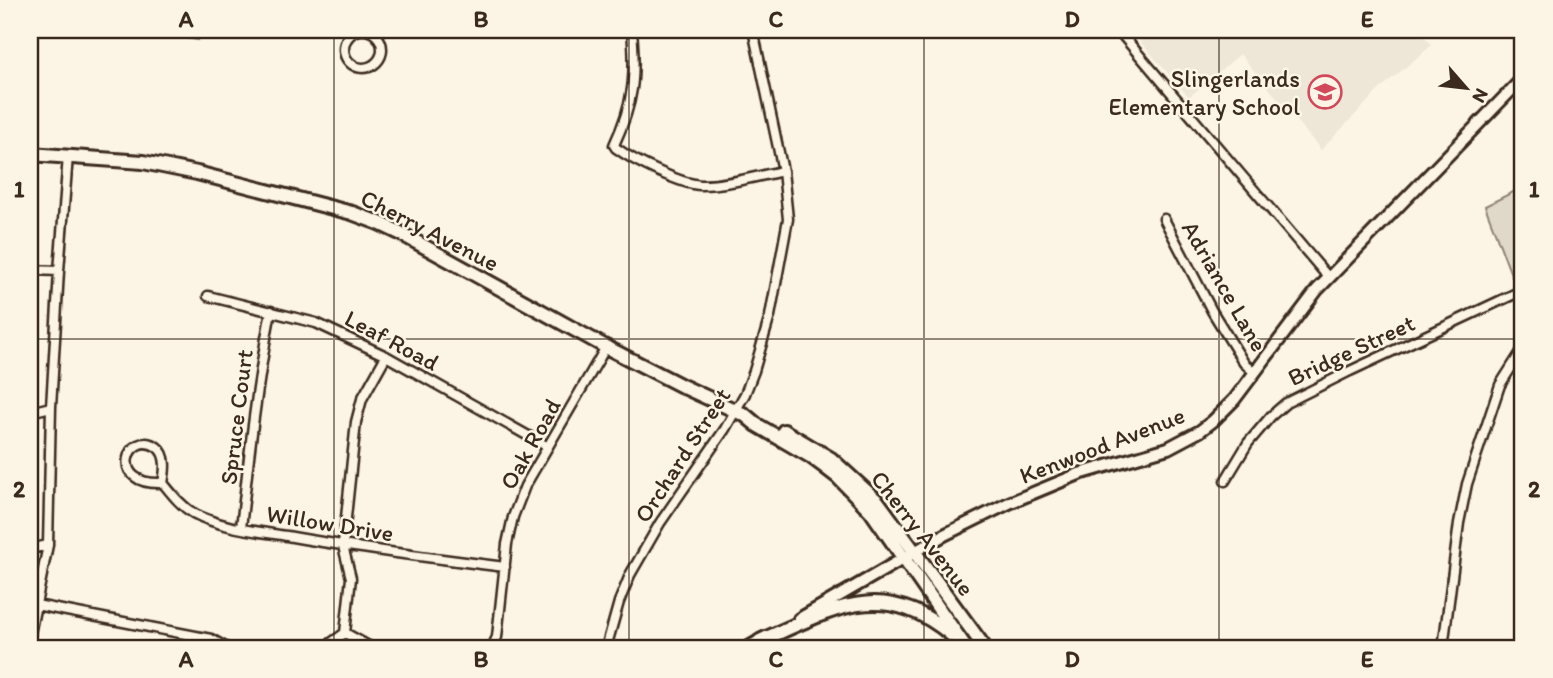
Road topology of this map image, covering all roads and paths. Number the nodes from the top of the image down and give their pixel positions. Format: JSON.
{"nodes":[{"id":1,"x":360,"y":30,"type":"edge"},
{"id":2,"x":632,"y":30,"type":"edge"},
{"id":3,"x":753,"y":30,"type":"edge"},
{"id":4,"x":1118,"y":30,"type":"edge"},
{"id":5,"x":1523,"y":78,"type":"edge"},
{"id":6,"x":30,"y":154,"type":"edge"},
{"id":7,"x":68,"y":156,"type":"junction"},
{"id":8,"x":783,"y":171,"type":"junction"},
{"id":9,"x":1164,"y":219,"type":"dead end"},
{"id":10,"x":30,"y":270,"type":"edge"},
{"id":11,"x":59,"y":271,"type":"junction"},
{"id":12,"x":1329,"y":278,"type":"junction"},
{"id":13,"x":1523,"y":290,"type":"edge"},
{"id":14,"x":208,"y":296,"type":"dead end"},
{"id":15,"x":271,"y":311,"type":"junction"},
{"id":16,"x":606,"y":347,"type":"junction"},
{"id":17,"x":1523,"y":349,"type":"edge"},
{"id":18,"x":386,"y":356,"type":"junction"},
{"id":19,"x":1254,"y":372,"type":"junction"},
{"id":20,"x":51,"y":407,"type":"junction"},
{"id":21,"x":30,"y":412,"type":"edge"},
{"id":22,"x":741,"y":413,"type":"junction"},
{"id":23,"x":548,"y":447,"type":"junction"},
{"id":24,"x":1225,"y":481,"type":"dead end"},
{"id":25,"x":163,"y":483,"type":"junction"},
{"id":26,"x":241,"y":528,"type":"junction"},
{"id":27,"x":47,"y":545,"type":"junction"},
{"id":28,"x":343,"y":546,"type":"junction"},
{"id":29,"x":30,"y":549,"type":"edge"},
{"id":30,"x":909,"y":554,"type":"junction"},
{"id":31,"x":505,"y":567,"type":"junction"},
{"id":32,"x":36,"y":605,"type":"junction"},
{"id":33,"x":345,"y":633,"type":"junction"},
{"id":34,"x":30,"y":634,"type":"edge"},
{"id":35,"x":760,"y":641,"type":"junction"},
{"id":36,"x":981,"y":643,"type":"edge"},
{"id":37,"x":227,"y":648,"type":"edge"},
{"id":38,"x":324,"y":648,"type":"edge"},
{"id":39,"x":372,"y":648,"type":"edge"},
{"id":40,"x":492,"y":648,"type":"edge"},
{"id":41,"x":606,"y":648,"type":"edge"},
{"id":42,"x":747,"y":648,"type":"edge"},
{"id":43,"x":966,"y":648,"type":"edge"},
{"id":44,"x":1443,"y":648,"type":"edge"}],
"edges":[{"from":1,"to":1,"type":"street"},
{"from":2,"to":8,"type":"street"},
{"from":3,"to":8,"type":"street","name":"Orchard Street"},
{"from":4,"to":12,"type":"street"},
{"from":5,"to":12,"type":"main road","name":"Kenwood Avenue"},
{"from":6,"to":7,"type":"main road","name":"Cherry Avenue"},
{"from":7,"to":11,"type":"street"},
{"from":7,"to":16,"type":"main road","name":"Cherry Avenue"},
{"from":8,"to":22,"type":"street","name":"Orchard Street"},
{"from":9,"to":19,"type":"street","name":"Adriance Lane"},
{"from":10,"to":11,"type":"street"},
{"from":11,"to":20,"type":"street"},
{"from":12,"to":19,"type":"main road","name":"Kenwood Avenue"},
{"from":13,"to":24,"type":"street","name":"Bridge Street"},
{"from":14,"to":15,"type":"street","name":"Leaf Road"},
{"from":15,"to":18,"type":"street","name":"Leaf Road"},
{"from":15,"to":26,"type":"street","name":"Spruce Court"},
{"from":16,"to":22,"type":"main road","name":"Cherry Avenue"},
{"from":16,"to":23,"type":"street","name":"Oak Road"},
{"from":17,"to":44,"type":"street"},
{"from":18,"to":23,"type":"street","name":"Leaf Road"},
{"from":18,"to":28,"type":"street"},
{"from":19,"to":30,"type":"main road","name":"Kenwood Avenue"},
{"from":20,"to":21,"type":"street"},
{"from":20,"to":27,"type":"street"},
{"from":22,"to":30,"type":"main road","name":"Cherry Avenue"},
{"from":22,"to":41,"type":"street","name":"Orchard Street"},
{"from":23,"to":31,"type":"street","name":"Oak Road"},
{"from":25,"to":25,"type":"street","name":"Willow Drive"},
{"from":25,"to":26,"type":"street","name":"Willow Drive"},
{"from":26,"to":28,"type":"street","name":"Willow Drive"},
{"from":27,"to":29,"type":"street"},
{"from":27,"to":32,"type":"street"},
{"from":28,"to":31,"type":"street","name":"Willow Drive"},
{"from":28,"to":33,"type":"street"},
{"from":30,"to":35,"type":"main road","name":"Kenwood Avenue"},
{"from":30,"to":36,"type":"main road","name":"Cherry Avenue"},
{"from":30,"to":43,"type":"main road","name":"Cherry Avenue"},
{"from":31,"to":40,"type":"street","name":"Oak Road"},
{"from":32,"to":34,"type":"street"},
{"from":32,"to":37,"type":"street"},
{"from":33,"to":38,"type":"street"},
{"from":33,"to":39,"type":"street"},
{"from":35,"to":42,"type":"main road","name":"Kenwood Avenue"},
{"from":35,"to":43,"type":"main road"}]}
